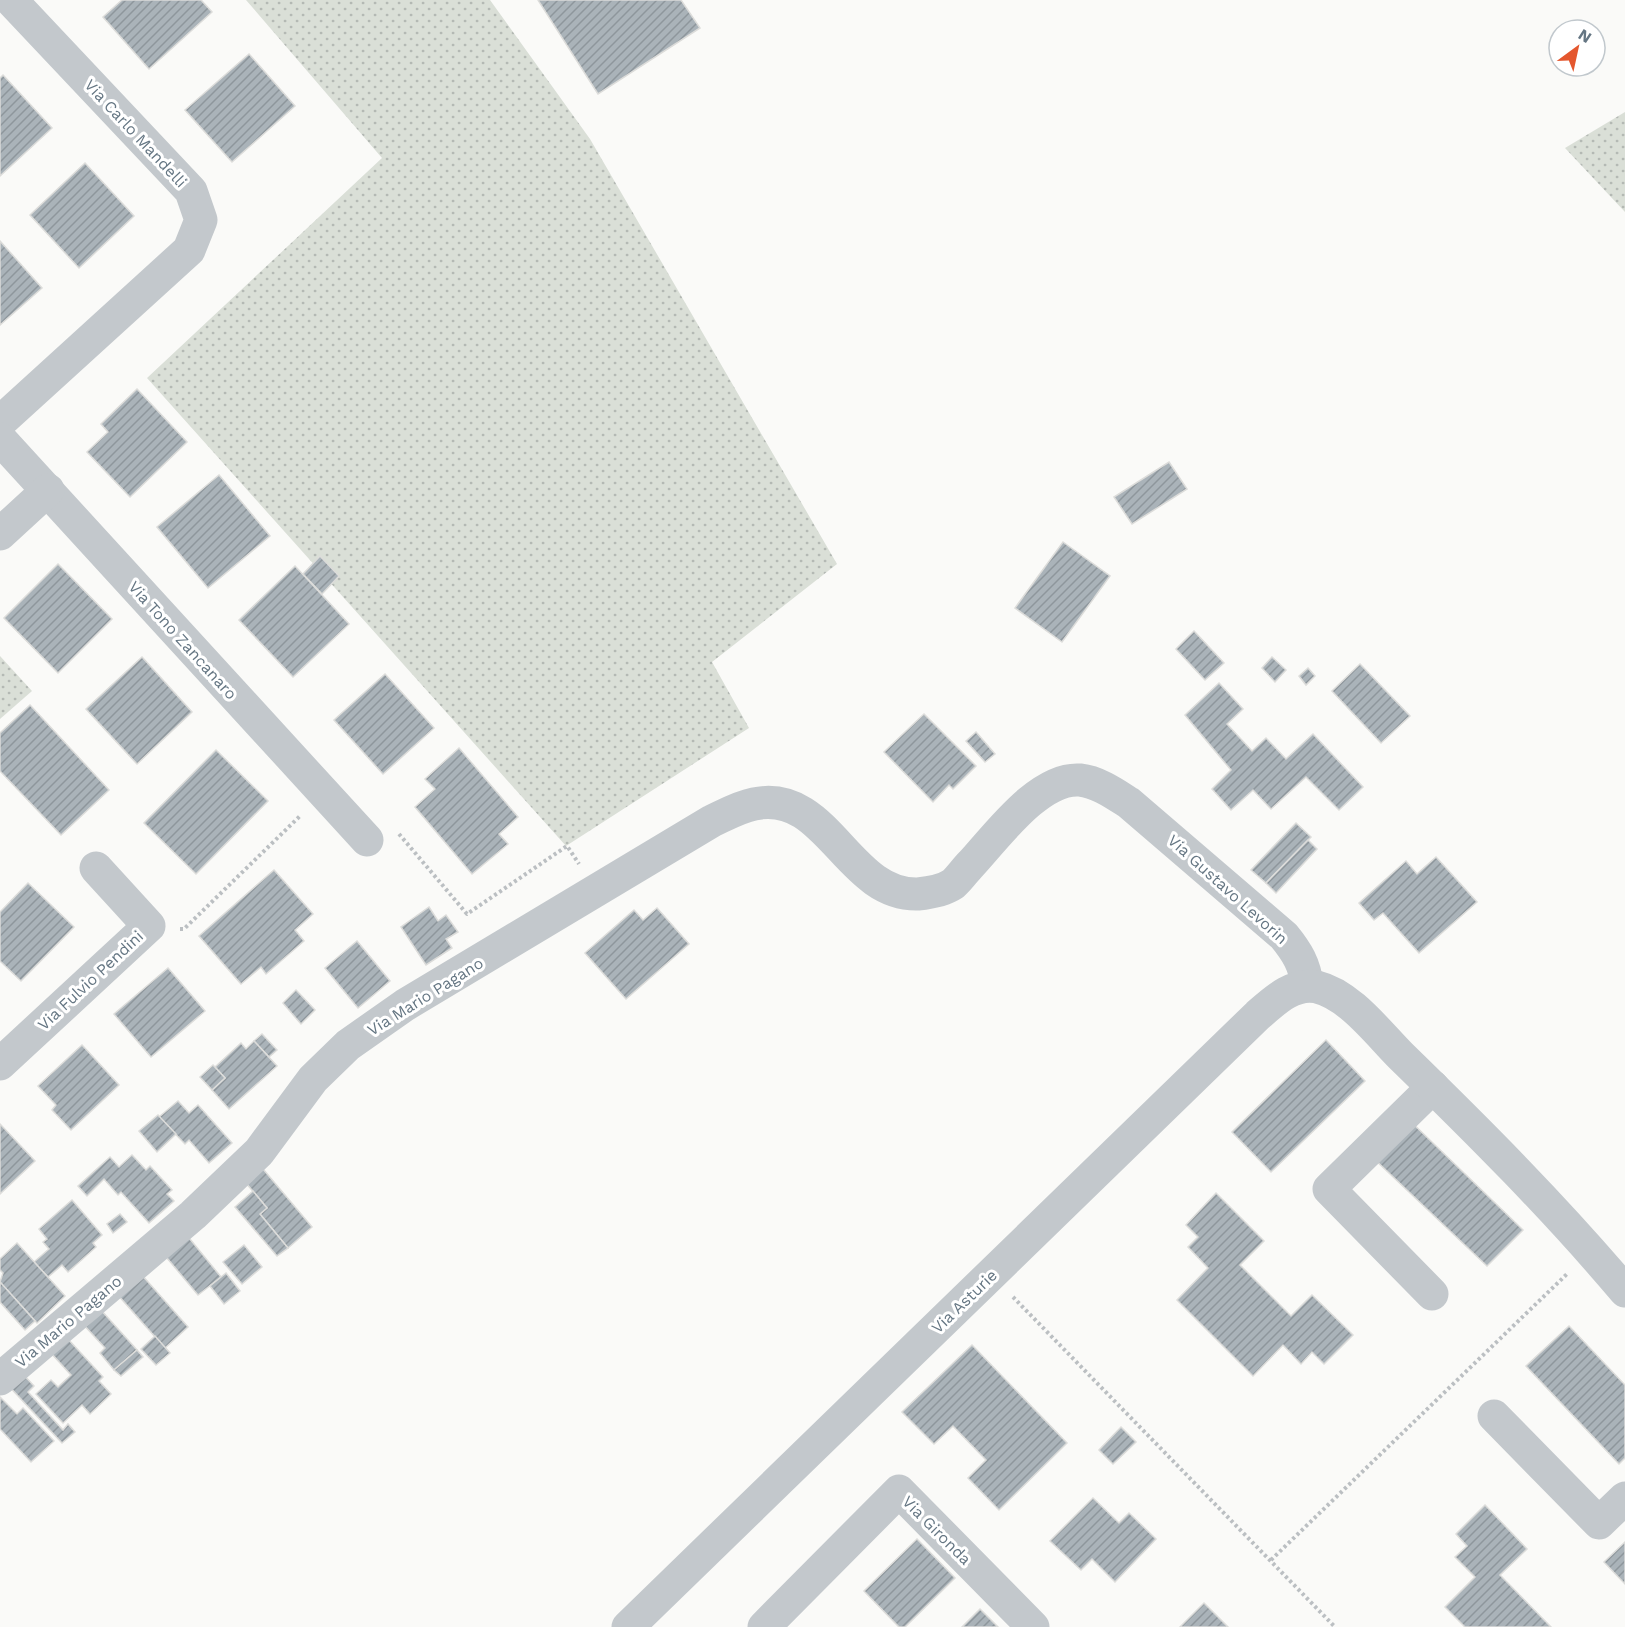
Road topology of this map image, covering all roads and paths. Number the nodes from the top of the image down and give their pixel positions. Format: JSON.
{"nodes":[{"id":1,"x":11,"y":0,"type":"edge"},
{"id":2,"x":0,"y":422,"type":"edge"},
{"id":3,"x":0,"y":439,"type":"edge"},
{"id":4,"x":48,"y":490,"type":"junction"},
{"id":5,"x":0,"y":534,"type":"edge"},
{"id":6,"x":324,"y":794,"type":"junction"},
{"id":7,"x":768,"y":802,"type":"joint"},
{"id":8,"x":380,"y":834,"type":"joint"},
{"id":9,"x":96,"y":868,"type":"dead end"},
{"id":10,"x":599,"y":891,"type":"junction"},
{"id":11,"x":149,"y":926,"type":"junction"},
{"id":12,"x":1307,"y":986,"type":"junction"},
{"id":13,"x":0,"y":1064,"type":"edge"},
{"id":14,"x":1433,"y":1087,"type":"junction"},
{"id":15,"x":1573,"y":1268,"type":"dead end"},
{"id":16,"x":991,"y":1275,"type":"junction"},
{"id":17,"x":1625,"y":1291,"type":"edge"},
{"id":18,"x":1432,"y":1294,"type":"dead end"},
{"id":19,"x":0,"y":1379,"type":"edge"},
{"id":20,"x":1494,"y":1416,"type":"dead end"},
{"id":21,"x":1625,"y":1498,"type":"edge"},
{"id":22,"x":1270,"y":1560,"type":"junction"},
{"id":23,"x":643,"y":1622,"type":"edge"},
{"id":24,"x":764,"y":1627,"type":"edge"},
{"id":25,"x":1033,"y":1627,"type":"edge"},
{"id":26,"x":1335,"y":1627,"type":"edge"}],
"edges":[{"from":1,"to":2,"type":"street","name":"Via Carlo Mandelli"},
{"from":3,"to":4,"type":"street","name":"Via Tono Zancanaro"},
{"from":4,"to":5,"type":"street"},
{"from":4,"to":6,"type":"street","name":"Via Tono Zancanaro"},
{"from":6,"to":8,"type":"street","name":"Via Tono Zancanaro"},
{"from":6,"to":11,"type":"path"},
{"from":7,"to":10,"type":"street","name":"Via Mario Pagano"},
{"from":7,"to":12,"type":"street","name":"Via Gustavo Levorin"},
{"from":8,"to":10,"type":"path"},
{"from":9,"to":11,"type":"street","name":"Via Fulvio Pendini"},
{"from":10,"to":19,"type":"street","name":"Via Mario Pagano"},
{"from":11,"to":13,"type":"street","name":"Via Fulvio Pendini"},
{"from":12,"to":14,"type":"street"},
{"from":12,"to":16,"type":"street","name":"Via Asturie"},
{"from":14,"to":17,"type":"street"},
{"from":14,"to":18,"type":"street"},
{"from":15,"to":22,"type":"path"},
{"from":16,"to":22,"type":"path"},
{"from":16,"to":23,"type":"street","name":"Via Asturie"},
{"from":20,"to":21,"type":"street"},
{"from":22,"to":26,"type":"path"},
{"from":24,"to":25,"type":"street","name":"Via Gironda"}]}
